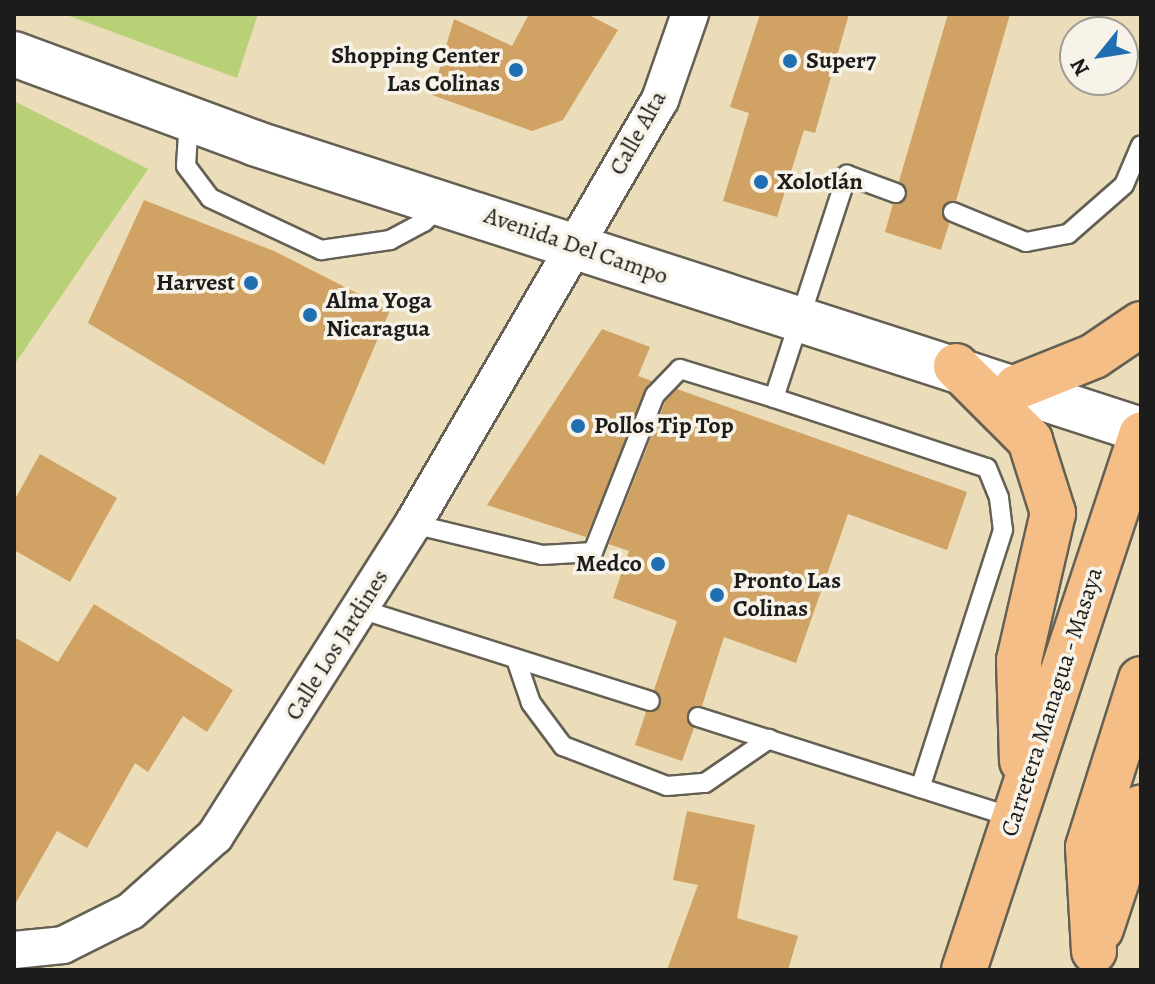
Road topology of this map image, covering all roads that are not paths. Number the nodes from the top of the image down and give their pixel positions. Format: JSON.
{"nodes":[{"id":1,"x":690,"y":14,"type":"edge"},
{"id":2,"x":14,"y":54,"type":"edge"},
{"id":3,"x":189,"y":118,"type":"junction"},
{"id":4,"x":1141,"y":145,"type":"edge"},
{"id":5,"x":896,"y":193,"type":"dead end"},
{"id":6,"x":444,"y":201,"type":"junction"},
{"id":7,"x":953,"y":212,"type":"dead end"},
{"id":8,"x":573,"y":246,"type":"junction"},
{"id":9,"x":796,"y":318,"type":"junction"},
{"id":10,"x":1141,"y":324,"type":"edge"},
{"id":11,"x":956,"y":366,"type":"junction"},
{"id":12,"x":1017,"y":387,"type":"junction"},
{"id":13,"x":774,"y":398,"type":"junction"},
{"id":14,"x":1141,"y":432,"type":"edge"},
{"id":15,"x":413,"y":524,"type":"junction"},
{"id":16,"x":360,"y":609,"type":"junction"},
{"id":17,"x":516,"y":659,"type":"junction"},
{"id":18,"x":1141,"y":679,"type":"edge"},
{"id":19,"x":650,"y":701,"type":"dead end"},
{"id":20,"x":698,"y":717,"type":"dead end"},
{"id":21,"x":769,"y":739,"type":"junction"},
{"id":22,"x":920,"y":788,"type":"junction"},
{"id":23,"x":1018,"y":806,"type":"junction"},
{"id":24,"x":1141,"y":807,"type":"edge"},
{"id":25,"x":14,"y":950,"type":"edge"},
{"id":26,"x":1091,"y":961,"type":"edge"},
{"id":27,"x":964,"y":970,"type":"edge"}],
"edges":[{"from":1,"to":8,"type":"street","name":"Calle Alta"},
{"from":2,"to":3,"type":"street","name":"Avenida Del Campo"},
{"from":3,"to":6,"type":"street","name":"Avenida Del Campo"},
{"from":3,"to":6,"type":"lane"},
{"from":4,"to":7,"type":"lane"},
{"from":5,"to":9,"type":"lane"},
{"from":6,"to":8,"type":"street","name":"Avenida Del Campo"},
{"from":8,"to":9,"type":"street","name":"Avenida Del Campo"},
{"from":8,"to":15,"type":"street","name":"Calle Los Jardines"},
{"from":9,"to":11,"type":"street","name":"Avenida Del Campo"},
{"from":9,"to":13,"type":"lane"},
{"from":10,"to":12,"type":"highway"},
{"from":11,"to":12,"type":"street","name":"Avenida Del Campo"},
{"from":11,"to":23,"type":"highway"},
{"from":12,"to":14,"type":"street","name":"Avenida Del Campo"},
{"from":13,"to":15,"type":"lane"},
{"from":13,"to":22,"type":"lane"},
{"from":14,"to":23,"type":"highway","name":"Carretera Managua - Masaya"},
{"from":15,"to":16,"type":"street","name":"Calle Los Jardines"},
{"from":16,"to":17,"type":"lane"},
{"from":16,"to":25,"type":"street","name":"Calle Los Jardines"},
{"from":17,"to":19,"type":"lane"},
{"from":17,"to":21,"type":"lane"},
{"from":18,"to":26,"type":"highway"},
{"from":20,"to":21,"type":"lane"},
{"from":21,"to":22,"type":"lane"},
{"from":22,"to":23,"type":"lane"},
{"from":23,"to":27,"type":"highway","name":"Carretera Managua - Masaya"},
{"from":24,"to":26,"type":"highway"}]}
